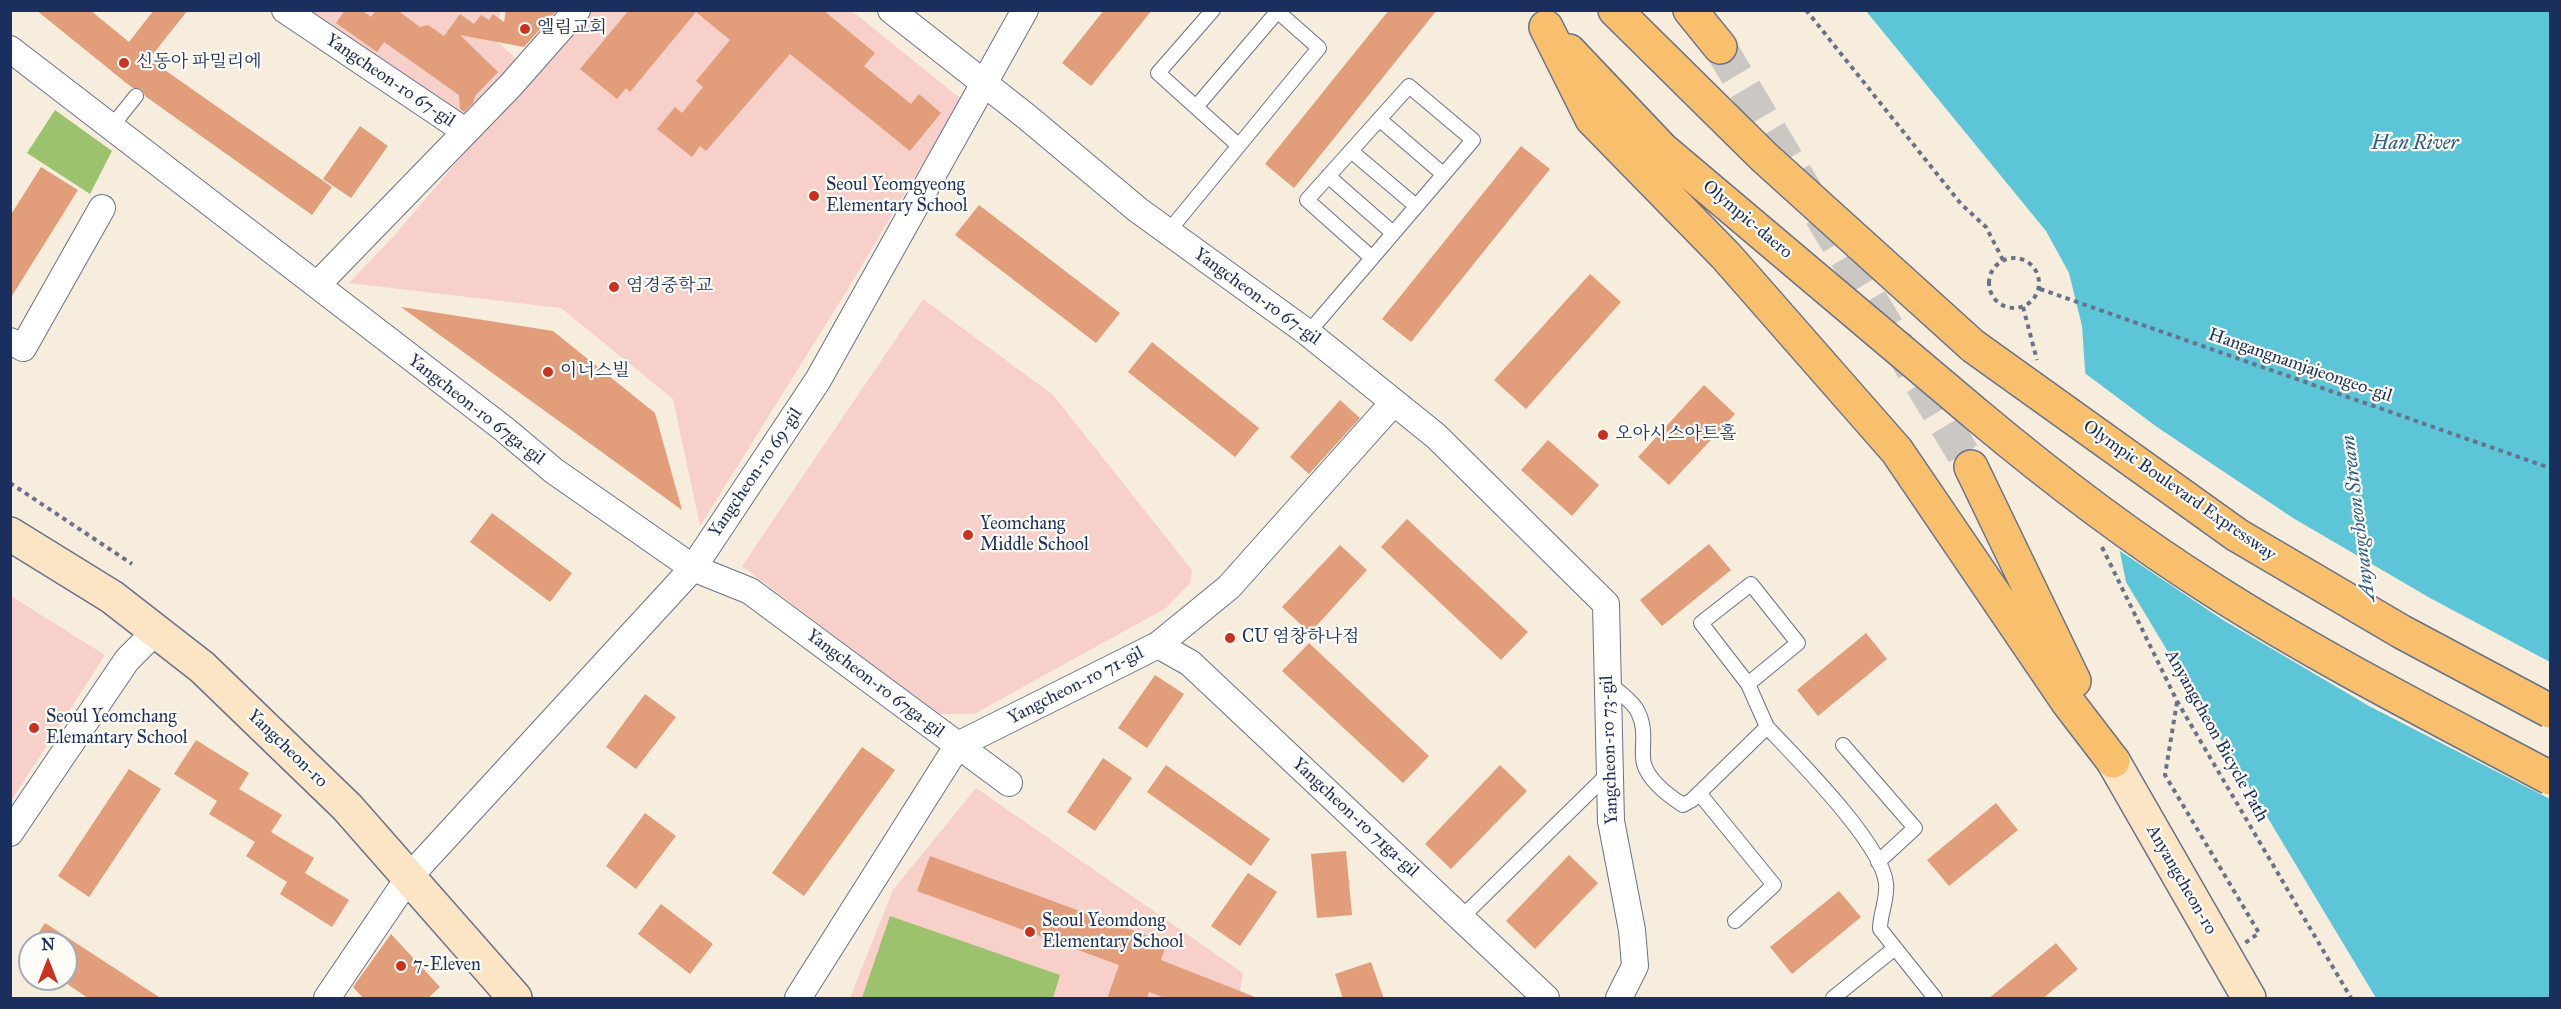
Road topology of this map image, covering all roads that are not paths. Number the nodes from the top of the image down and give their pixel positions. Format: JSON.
{"nodes":[{"id":1,"x":285,"y":10,"type":"edge"},
{"id":2,"x":577,"y":10,"type":"edge"},
{"id":3,"x":891,"y":10,"type":"edge"},
{"id":4,"x":1025,"y":10,"type":"edge"},
{"id":5,"x":1213,"y":10,"type":"edge"},
{"id":6,"x":1616,"y":10,"type":"edge"},
{"id":7,"x":1690,"y":10,"type":"edge"},
{"id":8,"x":1277,"y":11,"type":"edge"},
{"id":9,"x":1539,"y":19,"type":"edge"},
{"id":10,"x":1720,"y":47,"type":"tunnel mouth"},
{"id":11,"x":10,"y":49,"type":"edge"},
{"id":12,"x":984,"y":83,"type":"junction"},
{"id":13,"x":136,"y":96,"type":"dead end"},
{"id":14,"x":1196,"y":107,"type":"junction"},
{"id":15,"x":1379,"y":119,"type":"junction"},
{"id":16,"x":112,"y":126,"type":"junction"},
{"id":17,"x":465,"y":131,"type":"junction"},
{"id":18,"x":1238,"y":145,"type":"junction"},
{"id":19,"x":1351,"y":151,"type":"junction"},
{"id":20,"x":1443,"y":174,"type":"junction"},
{"id":21,"x":1328,"y":176,"type":"junction"},
{"id":22,"x":1416,"y":206,"type":"junction"},
{"id":23,"x":102,"y":208,"type":"dead end"},
{"id":24,"x":1168,"y":232,"type":"junction"},
{"id":25,"x":1393,"y":233,"type":"junction"},
{"id":26,"x":1372,"y":258,"type":"junction"},
{"id":27,"x":318,"y":284,"type":"junction"},
{"id":28,"x":1308,"y":333,"type":"junction"},
{"id":29,"x":10,"y":341,"type":"edge"},
{"id":30,"x":1394,"y":402,"type":"junction"},
{"id":31,"x":1971,"y":468,"type":"tunnel mouth"},
{"id":32,"x":10,"y":534,"type":"edge"},
{"id":33,"x":693,"y":568,"type":"junction"},
{"id":34,"x":1606,"y":604,"type":"joint"},
{"id":35,"x":156,"y":631,"type":"junction"},
{"id":36,"x":1158,"y":645,"type":"junction"},
{"id":37,"x":1607,"y":681,"type":"junction"},
{"id":38,"x":1748,"y":684,"type":"junction"},
{"id":39,"x":2550,"y":711,"type":"edge"},
{"id":40,"x":1767,"y":727,"type":"junction"},
{"id":41,"x":958,"y":745,"type":"junction"},
{"id":42,"x":1843,"y":745,"type":"dead end"},
{"id":43,"x":2112,"y":761,"type":"junction"},
{"id":44,"x":1609,"y":773,"type":"junction"},
{"id":45,"x":2550,"y":778,"type":"edge"},
{"id":46,"x":1009,"y":783,"type":"dead end"},
{"id":47,"x":1699,"y":793,"type":"junction"},
{"id":48,"x":10,"y":833,"type":"edge"},
{"id":49,"x":1878,"y":862,"type":"junction"},
{"id":50,"x":409,"y":878,"type":"junction"},
{"id":51,"x":1461,"y":918,"type":"junction"},
{"id":52,"x":1735,"y":921,"type":"dead end"},
{"id":53,"x":1895,"y":948,"type":"junction"},
{"id":54,"x":327,"y":999,"type":"edge"},
{"id":55,"x":515,"y":999,"type":"edge"},
{"id":56,"x":798,"y":999,"type":"edge"},
{"id":57,"x":1546,"y":999,"type":"edge"},
{"id":58,"x":1619,"y":999,"type":"edge"},
{"id":59,"x":1833,"y":999,"type":"edge"},
{"id":60,"x":1935,"y":999,"type":"edge"},
{"id":61,"x":2250,"y":999,"type":"edge"}],
"edges":[{"from":1,"to":17,"type":"street","name":"Yangcheon-ro 67-gil"},
{"from":2,"to":17,"type":"street","name":"Yangcheon-ro 67-gil"},
{"from":3,"to":12,"type":"street","name":"Yangcheon-ro 67-gil"},
{"from":4,"to":12,"type":"street","name":"Yangcheon-ro 69-gil"},
{"from":5,"to":14,"type":"lane"},
{"from":6,"to":39,"type":"highway","name":"Olympic Boulevard Expressway","bridge":true},
{"from":7,"to":10,"type":"highway"},
{"from":8,"to":14,"type":"lane"},
{"from":8,"to":18,"type":"lane"},
{"from":9,"to":43,"type":"highway"},
{"from":9,"to":45,"type":"highway","name":"Olympic-daero","bridge":true},
{"from":11,"to":16,"type":"street","name":"Yangcheon-ro 67ga-gil"},
{"from":12,"to":24,"type":"street","name":"Yangcheon-ro 67-gil"},
{"from":12,"to":33,"type":"street","name":"Yangcheon-ro 69-gil"},
{"from":13,"to":16,"type":"lane"},
{"from":14,"to":18,"type":"lane"},
{"from":15,"to":19,"type":"lane"},
{"from":15,"to":20,"type":"lane"},
{"from":15,"to":20,"type":"lane"},
{"from":16,"to":27,"type":"street","name":"Yangcheon-ro 67ga-gil"},
{"from":17,"to":27,"type":"street","name":"Yangcheon-ro 67-gil"},
{"from":18,"to":24,"type":"lane"},
{"from":19,"to":21,"type":"lane"},
{"from":19,"to":22,"type":"lane"},
{"from":20,"to":22,"type":"lane"},
{"from":21,"to":25,"type":"lane"},
{"from":21,"to":26,"type":"lane"},
{"from":22,"to":25,"type":"lane"},
{"from":23,"to":29,"type":"street"},
{"from":24,"to":28,"type":"street","name":"Yangcheon-ro 67-gil"},
{"from":25,"to":26,"type":"lane"},
{"from":26,"to":28,"type":"lane"},
{"from":27,"to":33,"type":"street","name":"Yangcheon-ro 67ga-gil"},
{"from":28,"to":30,"type":"street","name":"Yangcheon-ro 67-gil"},
{"from":30,"to":34,"type":"street","name":"Yangcheon-ro 67-gil"},
{"from":30,"to":36,"type":"street","name":"Yangcheon-ro 71-gil"},
{"from":31,"to":43,"type":"highway"},
{"from":32,"to":35,"type":"main road","name":"Yangcheon-ro"},
{"from":33,"to":41,"type":"street","name":"Yangcheon-ro 67ga-gil"},
{"from":33,"to":50,"type":"street","name":"Yangcheon-ro 69-gil"},
{"from":34,"to":37,"type":"street","name":"Yangcheon-ro 73-gil"},
{"from":35,"to":48,"type":"street"},
{"from":35,"to":50,"type":"main road","name":"Yangcheon-ro"},
{"from":36,"to":41,"type":"street","name":"Yangcheon-ro 71-gil"},
{"from":36,"to":51,"type":"street","name":"Yangcheon-ro 71ga-gil"},
{"from":37,"to":44,"type":"street","name":"Yangcheon-ro 73-gil"},
{"from":37,"to":47,"type":"lane"},
{"from":38,"to":38,"type":"lane"},
{"from":38,"to":40,"type":"lane"},
{"from":40,"to":47,"type":"lane"},
{"from":40,"to":49,"type":"lane"},
{"from":41,"to":46,"type":"street","name":"Yangcheon-ro 67ga-gil"},
{"from":41,"to":56,"type":"street"},
{"from":42,"to":49,"type":"lane"},
{"from":43,"to":61,"type":"main road","name":"Anyangcheon-ro"},
{"from":44,"to":51,"type":"lane"},
{"from":44,"to":58,"type":"street","name":"Yangcheon-ro 73-gil"},
{"from":47,"to":52,"type":"lane"},
{"from":49,"to":53,"type":"lane"},
{"from":50,"to":54,"type":"street"},
{"from":50,"to":55,"type":"main road","name":"Yangcheon-ro"},
{"from":51,"to":57,"type":"street","name":"Yangcheon-ro 71ga-gil"},
{"from":53,"to":59,"type":"lane"},
{"from":53,"to":60,"type":"lane"}]}
